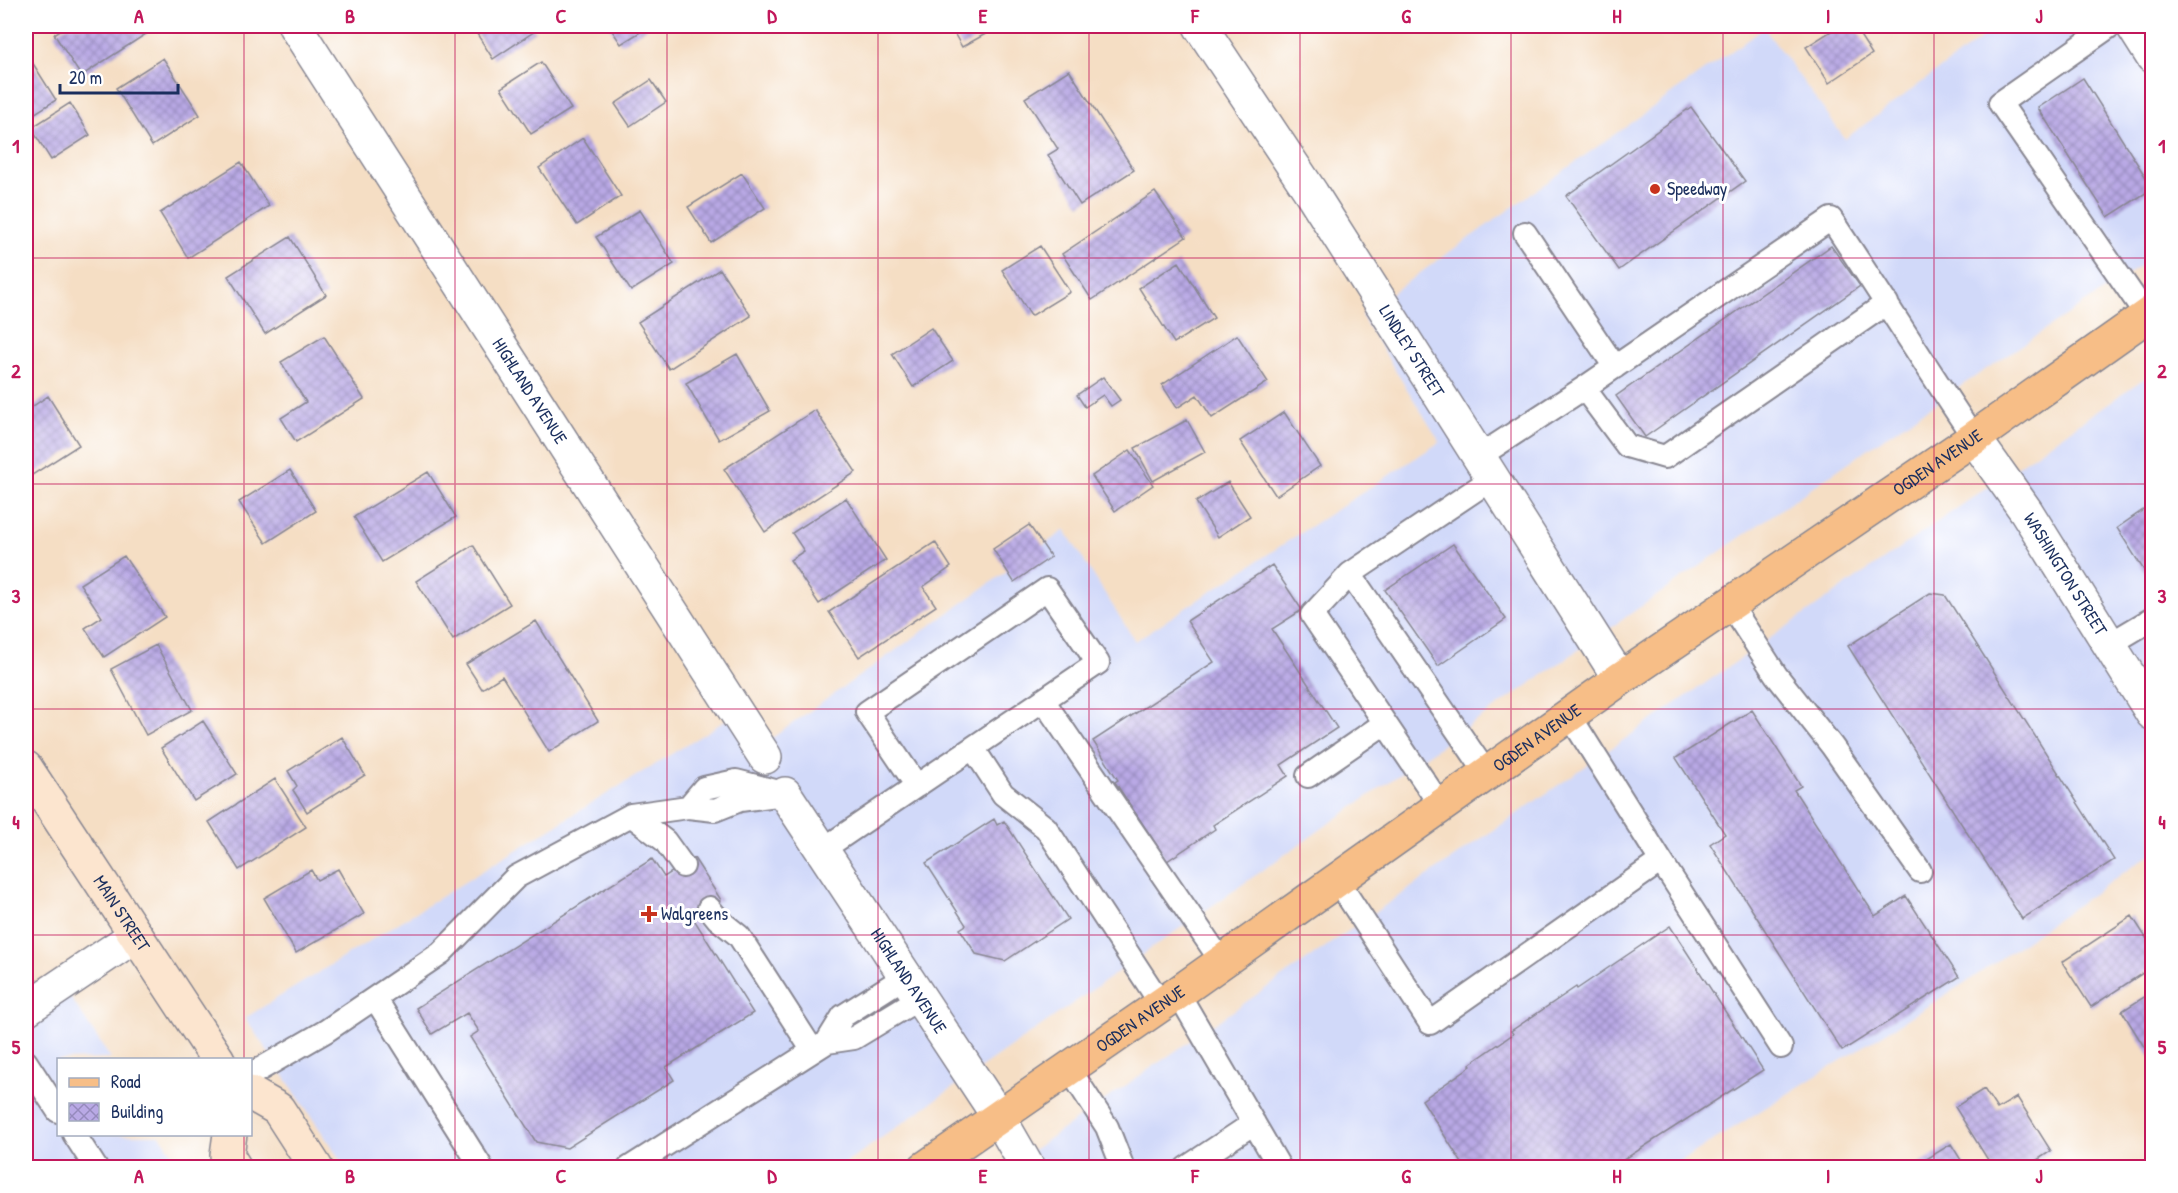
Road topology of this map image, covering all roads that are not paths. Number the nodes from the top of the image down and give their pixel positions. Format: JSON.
{"nodes":[{"id":1,"x":295,"y":26,"type":"edge"},
{"id":2,"x":1200,"y":26,"type":"edge"},
{"id":3,"x":2110,"y":26,"type":"edge"},
{"id":4,"x":2133,"y":26,"type":"edge"},
{"id":5,"x":2152,"y":56,"type":"edge"},
{"id":6,"x":1525,"y":233,"type":"dead end"},
{"id":7,"x":1887,"y":303,"type":"junction"},
{"id":8,"x":2150,"y":314,"type":"edge"},
{"id":9,"x":1615,"y":367,"type":"junction"},
{"id":10,"x":1584,"y":388,"type":"junction"},
{"id":11,"x":1974,"y":438,"type":"junction"},
{"id":12,"x":1486,"y":467,"type":"junction"},
{"id":13,"x":1350,"y":574,"type":"junction"},
{"id":14,"x":1730,"y":604,"type":"junction"},
{"id":15,"x":2152,"y":619,"type":"edge"},
{"id":16,"x":2109,"y":645,"type":"junction"},
{"id":17,"x":1620,"y":680,"type":"junction"},
{"id":18,"x":1043,"y":700,"type":"junction"},
{"id":19,"x":2152,"y":713,"type":"edge"},
{"id":20,"x":1570,"y":716,"type":"junction"},
{"id":21,"x":1385,"y":723,"type":"junction"},
{"id":22,"x":973,"y":748,"type":"junction"},
{"id":23,"x":765,"y":757,"type":"dead end"},
{"id":24,"x":26,"y":768,"type":"edge"},
{"id":25,"x":1486,"y":774,"type":"junction"},
{"id":26,"x":1308,"y":776,"type":"dead end"},
{"id":27,"x":917,"y":786,"type":"junction"},
{"id":28,"x":785,"y":794,"type":"joint"},
{"id":29,"x":1441,"y":806,"type":"junction"},
{"id":30,"x":631,"y":815,"type":"junction"},
{"id":31,"x":822,"y":850,"type":"junction"},
{"id":32,"x":1661,"y":861,"type":"junction"},
{"id":33,"x":683,"y":866,"type":"dead end"},
{"id":34,"x":1920,"y":871,"type":"dead end"},
{"id":35,"x":1337,"y":880,"type":"junction"},
{"id":36,"x":709,"y":908,"type":"dead end"},
{"id":37,"x":136,"y":935,"type":"junction"},
{"id":38,"x":1222,"y":962,"type":"junction"},
{"id":39,"x":913,"y":987,"type":"junction"},
{"id":40,"x":375,"y":998,"type":"junction"},
{"id":41,"x":1170,"y":998,"type":"junction"},
{"id":42,"x":26,"y":1009,"type":"edge"},
{"id":43,"x":820,"y":1046,"type":"junction"},
{"id":44,"x":1781,"y":1047,"type":"dead end"},
{"id":45,"x":217,"y":1058,"type":"edge"},
{"id":46,"x":26,"y":1062,"type":"edge"},
{"id":47,"x":1068,"y":1067,"type":"junction"},
{"id":48,"x":252,"y":1074,"type":"edge"},
{"id":49,"x":252,"y":1094,"type":"edge"},
{"id":50,"x":57,"y":1109,"type":"edge"},
{"id":51,"x":998,"y":1116,"type":"junction"},
{"id":52,"x":1254,"y":1124,"type":"junction"},
{"id":53,"x":75,"y":1136,"type":"edge"},
{"id":54,"x":230,"y":1136,"type":"edge"},
{"id":55,"x":96,"y":1167,"type":"edge"},
{"id":56,"x":235,"y":1167,"type":"edge"},
{"id":57,"x":316,"y":1167,"type":"edge"},
{"id":58,"x":482,"y":1167,"type":"edge"},
{"id":59,"x":628,"y":1167,"type":"edge"},
{"id":60,"x":925,"y":1167,"type":"edge"},
{"id":61,"x":1028,"y":1167,"type":"edge"},
{"id":62,"x":1123,"y":1167,"type":"edge"},
{"id":63,"x":1186,"y":1167,"type":"edge"},
{"id":64,"x":1280,"y":1167,"type":"edge"}],
"edges":[{"from":1,"to":23,"type":"street","name":"HIGHLAND AVENUE"},
{"from":2,"to":12,"type":"street","name":"LINDLEY STREET"},
{"from":3,"to":8,"type":"lane"},
{"from":4,"to":5,"type":"street"},
{"from":6,"to":9,"type":"lane"},
{"from":7,"to":9,"type":"lane"},
{"from":7,"to":10,"type":"lane"},
{"from":7,"to":11,"type":"lane"},
{"from":8,"to":11,"type":"main road","name":"OGDEN AVENUE"},
{"from":9,"to":10,"type":"lane"},
{"from":10,"to":12,"type":"lane"},
{"from":11,"to":14,"type":"main road","name":"OGDEN AVENUE"},
{"from":11,"to":16,"type":"street","name":"WASHINGTON STREET"},
{"from":12,"to":13,"type":"lane"},
{"from":12,"to":17,"type":"street","name":"LINDLEY STREET"},
{"from":13,"to":21,"type":"lane"},
{"from":13,"to":25,"type":"lane"},
{"from":14,"to":17,"type":"main road","name":"OGDEN AVENUE"},
{"from":14,"to":34,"type":"lane"},
{"from":15,"to":16,"type":"lane"},
{"from":16,"to":19,"type":"street","name":"WASHINGTON STREET"},
{"from":17,"to":20,"type":"main road","name":"OGDEN AVENUE"},
{"from":18,"to":22,"type":"lane"},
{"from":18,"to":27,"type":"lane"},
{"from":18,"to":38,"type":"lane"},
{"from":20,"to":25,"type":"main road","name":"OGDEN AVENUE"},
{"from":20,"to":32,"type":"lane"},
{"from":21,"to":26,"type":"lane"},
{"from":21,"to":29,"type":"lane"},
{"from":22,"to":27,"type":"lane"},
{"from":22,"to":41,"type":"lane"},
{"from":24,"to":37,"type":"main road","name":"MAIN STREET"},
{"from":25,"to":29,"type":"main road","name":"OGDEN AVENUE"},
{"from":27,"to":31,"type":"lane"},
{"from":28,"to":30,"type":"lane"},
{"from":28,"to":31,"type":"street","name":"HIGHLAND AVENUE"},
{"from":29,"to":35,"type":"main road","name":"OGDEN AVENUE"},
{"from":30,"to":33,"type":"lane"},
{"from":30,"to":40,"type":"lane"},
{"from":31,"to":39,"type":"street","name":"HIGHLAND AVENUE"},
{"from":32,"to":35,"type":"lane"},
{"from":32,"to":44,"type":"lane"},
{"from":35,"to":38,"type":"main road","name":"OGDEN AVENUE"},
{"from":36,"to":43,"type":"lane"},
{"from":37,"to":42,"type":"street"},
{"from":37,"to":45,"type":"main road","name":"MAIN STREET"},
{"from":38,"to":41,"type":"main road","name":"OGDEN AVENUE"},
{"from":39,"to":43,"type":"lane"},
{"from":39,"to":51,"type":"street","name":"HIGHLAND AVENUE"},
{"from":40,"to":48,"type":"lane"},
{"from":40,"to":58,"type":"lane"},
{"from":41,"to":47,"type":"main road","name":"OGDEN AVENUE"},
{"from":41,"to":52,"type":"lane"},
{"from":43,"to":59,"type":"lane"},
{"from":46,"to":50,"type":"lane"},
{"from":47,"to":51,"type":"main road","name":"OGDEN AVENUE"},
{"from":47,"to":62,"type":"lane"},
{"from":49,"to":57,"type":"main road"},
{"from":51,"to":60,"type":"main road","name":"OGDEN AVENUE"},
{"from":51,"to":61,"type":"street","name":"HIGHLAND AVENUE"},
{"from":52,"to":63,"type":"lane"},
{"from":52,"to":64,"type":"lane"},
{"from":53,"to":55,"type":"lane"},
{"from":54,"to":56,"type":"main road"}]}
